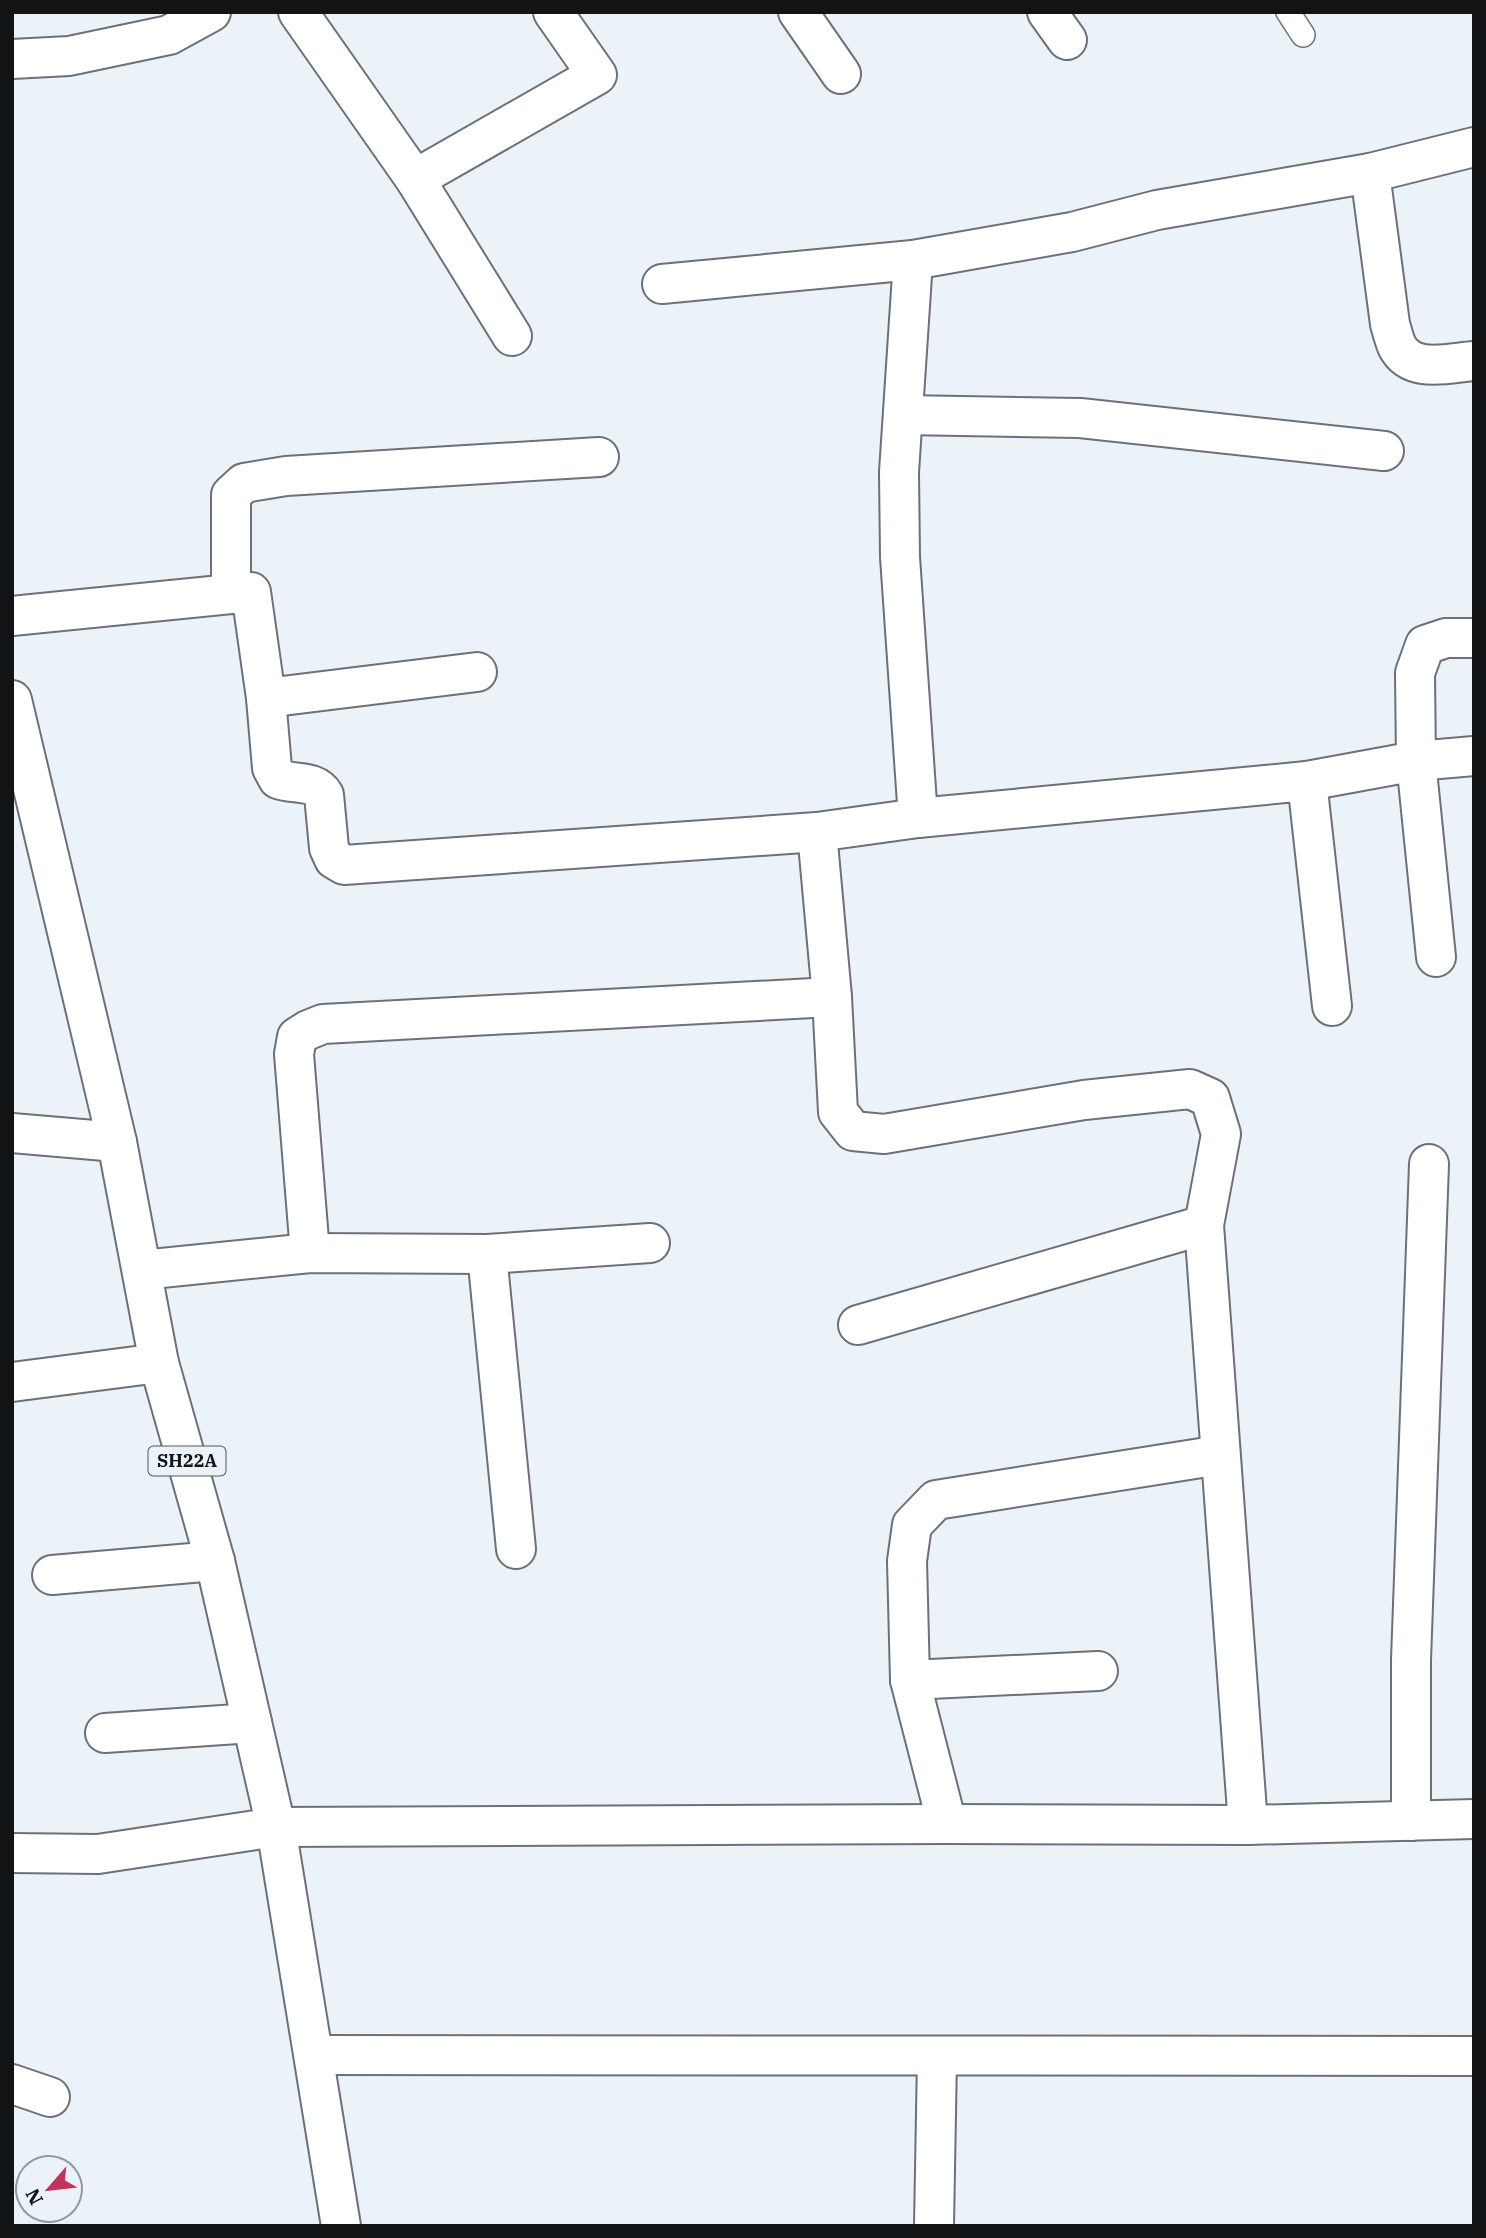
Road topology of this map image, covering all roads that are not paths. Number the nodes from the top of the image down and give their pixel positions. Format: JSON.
{"nodes":[{"id":1,"x":211,"y":12,"type":"edge"},
{"id":2,"x":298,"y":12,"type":"edge"},
{"id":3,"x":553,"y":12,"type":"edge"},
{"id":4,"x":798,"y":12,"type":"edge"},
{"id":5,"x":1288,"y":12,"type":"edge"},
{"id":6,"x":1303,"y":35,"type":"dead end"},
{"id":7,"x":12,"y":59,"type":"edge"},
{"id":8,"x":841,"y":74,"type":"dead end"},
{"id":9,"x":1474,"y":147,"type":"edge"},
{"id":10,"x":1370,"y":173,"type":"junction"},
{"id":11,"x":415,"y":179,"type":"junction"},
{"id":12,"x":914,"y":260,"type":"junction"},
{"id":13,"x":662,"y":284,"type":"dead end"},
{"id":14,"x":512,"y":336,"type":"dead end"},
{"id":15,"x":1474,"y":361,"type":"edge"},
{"id":16,"x":903,"y":415,"type":"junction"},
{"id":17,"x":1384,"y":452,"type":"dead end"},
{"id":18,"x":599,"y":457,"type":"dead end"},
{"id":19,"x":232,"y":594,"type":"junction"},
{"id":20,"x":12,"y":616,"type":"edge"},
{"id":21,"x":1474,"y":638,"type":"edge"},
{"id":22,"x":478,"y":672,"type":"dead end"},
{"id":23,"x":266,"y":698,"type":"junction"},
{"id":24,"x":12,"y":700,"type":"edge"},
{"id":25,"x":1474,"y":756,"type":"edge"},
{"id":26,"x":1416,"y":761,"type":"junction"},
{"id":27,"x":1307,"y":781,"type":"junction"},
{"id":28,"x":918,"y":818,"type":"junction"},
{"id":29,"x":817,"y":832,"type":"junction"},
{"id":30,"x":1436,"y":957,"type":"dead end"},
{"id":31,"x":832,"y":998,"type":"junction"},
{"id":32,"x":1332,"y":1006,"type":"dead end"},
{"id":33,"x":12,"y":1133,"type":"edge"},
{"id":34,"x":117,"y":1142,"type":"junction"},
{"id":35,"x":1429,"y":1164,"type":"dead end"},
{"id":36,"x":1204,"y":1225,"type":"junction"},
{"id":37,"x":649,"y":1242,"type":"dead end"},
{"id":38,"x":310,"y":1253,"type":"junction"},
{"id":39,"x":487,"y":1254,"type":"junction"},
{"id":40,"x":142,"y":1270,"type":"junction"},
{"id":41,"x":858,"y":1325,"type":"dead end"},
{"id":42,"x":159,"y":1363,"type":"junction"},
{"id":43,"x":12,"y":1382,"type":"edge"},
{"id":44,"x":1220,"y":1455,"type":"junction"},
{"id":45,"x":516,"y":1549,"type":"dead end"},
{"id":46,"x":215,"y":1561,"type":"junction"},
{"id":47,"x":52,"y":1575,"type":"dead end"},
{"id":48,"x":1098,"y":1671,"type":"dead end"},
{"id":49,"x":910,"y":1680,"type":"junction"},
{"id":50,"x":253,"y":1723,"type":"junction"},
{"id":51,"x":105,"y":1733,"type":"dead end"},
{"id":52,"x":1474,"y":1819,"type":"edge"},
{"id":53,"x":1411,"y":1821,"type":"junction"},
{"id":54,"x":947,"y":1824,"type":"junction"},
{"id":55,"x":1248,"y":1825,"type":"junction"},
{"id":56,"x":276,"y":1827,"type":"junction"},
{"id":57,"x":12,"y":1853,"type":"edge"},
{"id":58,"x":315,"y":2055,"type":"junction"},
{"id":59,"x":937,"y":2056,"type":"junction"},
{"id":60,"x":1474,"y":2056,"type":"edge"},
{"id":61,"x":12,"y":2084,"type":"edge"},
{"id":62,"x":50,"y":2097,"type":"dead end"},
{"id":63,"x":341,"y":2226,"type":"edge"},
{"id":64,"x":934,"y":2226,"type":"edge"}],
"edges":[{"from":1,"to":7,"type":"street"},
{"from":2,"to":11,"type":"street"},
{"from":3,"to":11,"type":"street"},
{"from":4,"to":8,"type":"street"},
{"from":5,"to":6,"type":"lane"},
{"from":9,"to":10,"type":"street"},
{"from":10,"to":12,"type":"street"},
{"from":10,"to":15,"type":"street"},
{"from":11,"to":14,"type":"street"},
{"from":12,"to":13,"type":"street"},
{"from":12,"to":16,"type":"street"},
{"from":16,"to":17,"type":"street"},
{"from":16,"to":28,"type":"street"},
{"from":18,"to":19,"type":"street"},
{"from":19,"to":20,"type":"street"},
{"from":19,"to":23,"type":"street"},
{"from":21,"to":26,"type":"street"},
{"from":22,"to":23,"type":"street"},
{"from":23,"to":29,"type":"street"},
{"from":24,"to":34,"type":"street","number":"SH22A"},
{"from":25,"to":26,"type":"street"},
{"from":26,"to":27,"type":"street"},
{"from":26,"to":30,"type":"street"},
{"from":27,"to":28,"type":"street"},
{"from":27,"to":32,"type":"street"},
{"from":28,"to":29,"type":"street"},
{"from":29,"to":31,"type":"street"},
{"from":31,"to":36,"type":"street"},
{"from":31,"to":38,"type":"street"},
{"from":33,"to":34,"type":"street"},
{"from":34,"to":40,"type":"street","number":"SH22A"},
{"from":35,"to":53,"type":"street"},
{"from":36,"to":41,"type":"street"},
{"from":36,"to":44,"type":"street"},
{"from":37,"to":39,"type":"street"},
{"from":38,"to":39,"type":"street"},
{"from":38,"to":40,"type":"street"},
{"from":39,"to":45,"type":"street"},
{"from":40,"to":42,"type":"street","number":"SH22A"},
{"from":42,"to":43,"type":"street"},
{"from":42,"to":46,"type":"street","number":"SH22A"},
{"from":44,"to":49,"type":"street"},
{"from":44,"to":55,"type":"street"},
{"from":46,"to":47,"type":"street"},
{"from":46,"to":50,"type":"street","number":"SH22A"},
{"from":48,"to":49,"type":"street"},
{"from":49,"to":54,"type":"street"},
{"from":50,"to":51,"type":"street"},
{"from":50,"to":56,"type":"street","number":"SH22A"},
{"from":52,"to":53,"type":"street"},
{"from":53,"to":55,"type":"street"},
{"from":54,"to":55,"type":"street"},
{"from":54,"to":56,"type":"street"},
{"from":56,"to":57,"type":"street"},
{"from":56,"to":58,"type":"street","number":"SH22A"},
{"from":58,"to":59,"type":"street"},
{"from":58,"to":63,"type":"street","number":"SH22A"},
{"from":59,"to":60,"type":"street"},
{"from":59,"to":64,"type":"street"},
{"from":61,"to":62,"type":"street"}]}
